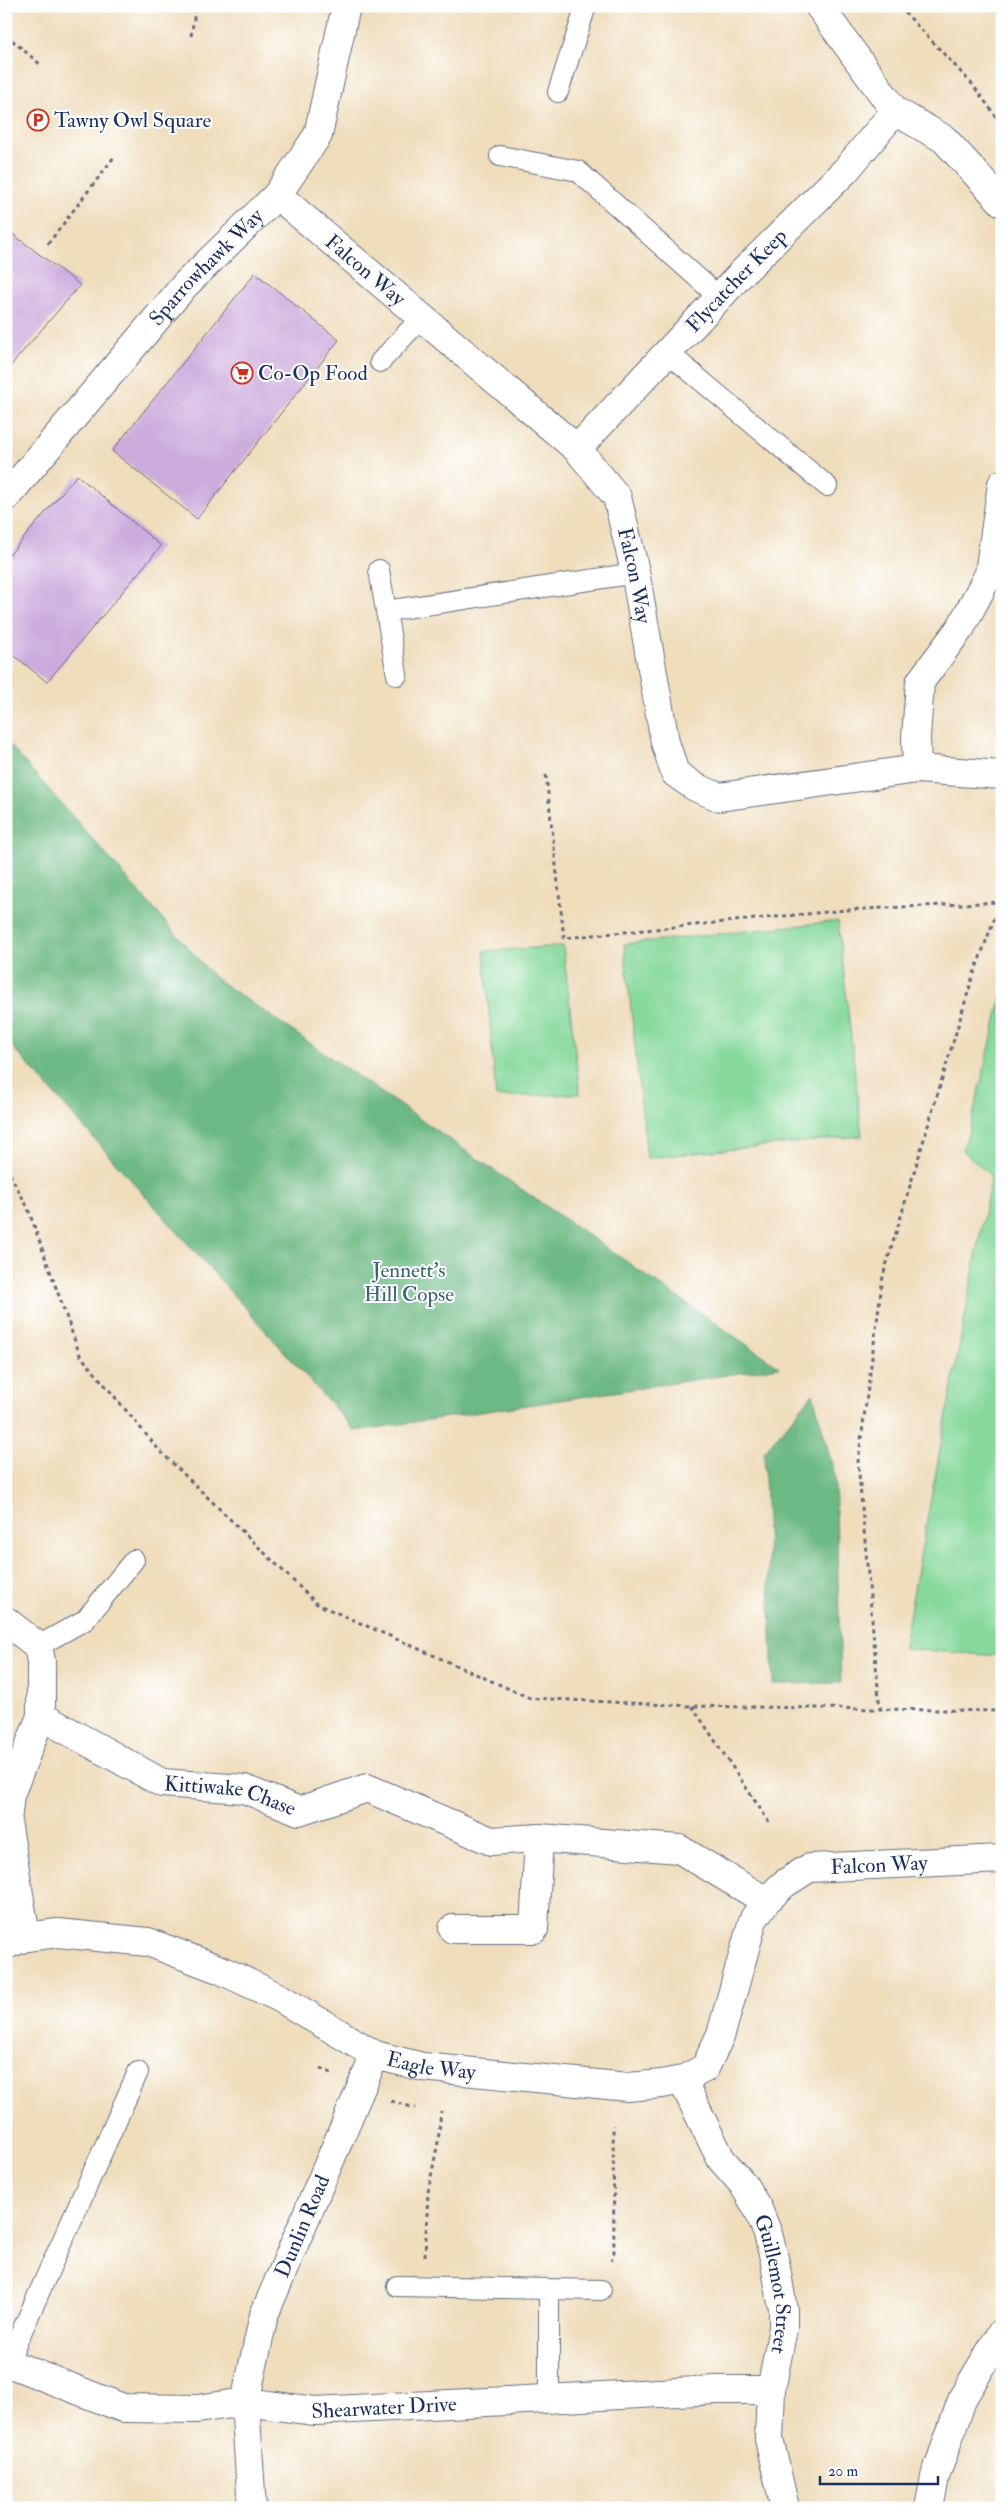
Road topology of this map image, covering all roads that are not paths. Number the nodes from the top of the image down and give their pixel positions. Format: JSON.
{"nodes":[{"id":1,"x":346,"y":6,"type":"edge"},
{"id":2,"x":586,"y":6,"type":"edge"},
{"id":3,"x":819,"y":6,"type":"edge"},
{"id":4,"x":558,"y":92,"type":"dead end"},
{"id":5,"x":895,"y":111,"type":"junction"},
{"id":6,"x":500,"y":156,"type":"dead end"},
{"id":7,"x":277,"y":195,"type":"junction"},
{"id":8,"x":1002,"y":202,"type":"edge"},
{"id":9,"x":719,"y":297,"type":"junction"},
{"id":10,"x":422,"y":317,"type":"junction"},
{"id":11,"x":667,"y":352,"type":"junction"},
{"id":12,"x":380,"y":362,"type":"dead end"},
{"id":13,"x":578,"y":449,"type":"junction"},
{"id":14,"x":1002,"y":484,"type":"edge"},
{"id":15,"x":827,"y":486,"type":"dead end"},
{"id":16,"x":6,"y":497,"type":"edge"},
{"id":17,"x":379,"y":570,"type":"dead end"},
{"id":18,"x":636,"y":573,"type":"junction"},
{"id":19,"x":386,"y":611,"type":"junction"},
{"id":20,"x":397,"y":675,"type":"dead end"},
{"id":21,"x":917,"y":769,"type":"junction"},
{"id":22,"x":1002,"y":775,"type":"edge"},
{"id":23,"x":134,"y":1560,"type":"dead end"},
{"id":24,"x":6,"y":1621,"type":"edge"},
{"id":25,"x":38,"y":1646,"type":"junction"},
{"id":26,"x":41,"y":1716,"type":"junction"},
{"id":27,"x":539,"y":1838,"type":"junction"},
{"id":28,"x":1002,"y":1859,"type":"edge"},
{"id":29,"x":766,"y":1901,"type":"junction"},
{"id":30,"x":454,"y":1929,"type":"dead end"},
{"id":31,"x":16,"y":1941,"type":"edge"},
{"id":32,"x":375,"y":2055,"type":"junction"},
{"id":33,"x":138,"y":2072,"type":"dead end"},
{"id":34,"x":682,"y":2080,"type":"junction"},
{"id":35,"x":397,"y":2286,"type":"dead end"},
{"id":36,"x":549,"y":2288,"type":"junction"},
{"id":37,"x":601,"y":2290,"type":"road end"},
{"id":38,"x":1002,"y":2332,"type":"edge"},
{"id":39,"x":7,"y":2362,"type":"edge"},
{"id":40,"x":771,"y":2390,"type":"junction"},
{"id":41,"x":549,"y":2399,"type":"junction"},
{"id":42,"x":246,"y":2402,"type":"junction"},
{"id":43,"x":252,"y":2508,"type":"edge"},
{"id":44,"x":785,"y":2508,"type":"edge"},
{"id":45,"x":929,"y":2508,"type":"edge"}],
"edges":[{"from":1,"to":7,"type":"street","name":"Sparrowhawk Way"},
{"from":2,"to":4,"type":"lane"},
{"from":3,"to":5,"type":"street"},
{"from":5,"to":8,"type":"street"},
{"from":5,"to":9,"type":"street","name":"Flycatcher Keep"},
{"from":6,"to":9,"type":"lane"},
{"from":7,"to":10,"type":"street","name":"Falcon Way"},
{"from":7,"to":16,"type":"street","name":"Sparrowhawk Way"},
{"from":9,"to":11,"type":"street","name":"Flycatcher Keep"},
{"from":10,"to":12,"type":"lane"},
{"from":10,"to":13,"type":"street","name":"Falcon Way"},
{"from":11,"to":13,"type":"street","name":"Flycatcher Keep"},
{"from":11,"to":15,"type":"lane"},
{"from":13,"to":18,"type":"street","name":"Falcon Way"},
{"from":14,"to":21,"type":"street"},
{"from":17,"to":19,"type":"lane"},
{"from":18,"to":19,"type":"lane"},
{"from":18,"to":21,"type":"street","name":"Falcon Way"},
{"from":19,"to":20,"type":"lane"},
{"from":21,"to":22,"type":"street","name":"Falcon Way"},
{"from":23,"to":25,"type":"lane"},
{"from":24,"to":25,"type":"street"},
{"from":25,"to":26,"type":"street"},
{"from":26,"to":27,"type":"street","name":"Kittiwake Chase"},
{"from":26,"to":31,"type":"street"},
{"from":27,"to":29,"type":"street","name":"Kittiwake Chase"},
{"from":27,"to":30,"type":"street"},
{"from":28,"to":29,"type":"street","name":"Falcon Way"},
{"from":29,"to":34,"type":"street","name":"Eagle Way"},
{"from":31,"to":32,"type":"street","name":"Eagle Way"},
{"from":32,"to":34,"type":"street","name":"Eagle Way"},
{"from":32,"to":42,"type":"street","name":"Dunlin Road"},
{"from":33,"to":39,"type":"lane"},
{"from":34,"to":40,"type":"street","name":"Guillemot Street"},
{"from":35,"to":36,"type":"lane"},
{"from":36,"to":37,"type":"lane"},
{"from":36,"to":41,"type":"lane"},
{"from":38,"to":45,"type":"street"},
{"from":39,"to":42,"type":"street","name":"Shearwater Drive"},
{"from":40,"to":41,"type":"street","name":"Shearwater Drive"},
{"from":40,"to":44,"type":"street","name":"Guillemot Street"},
{"from":41,"to":42,"type":"street","name":"Shearwater Drive"},
{"from":42,"to":43,"type":"street","name":"Dunlin Road"}]}
